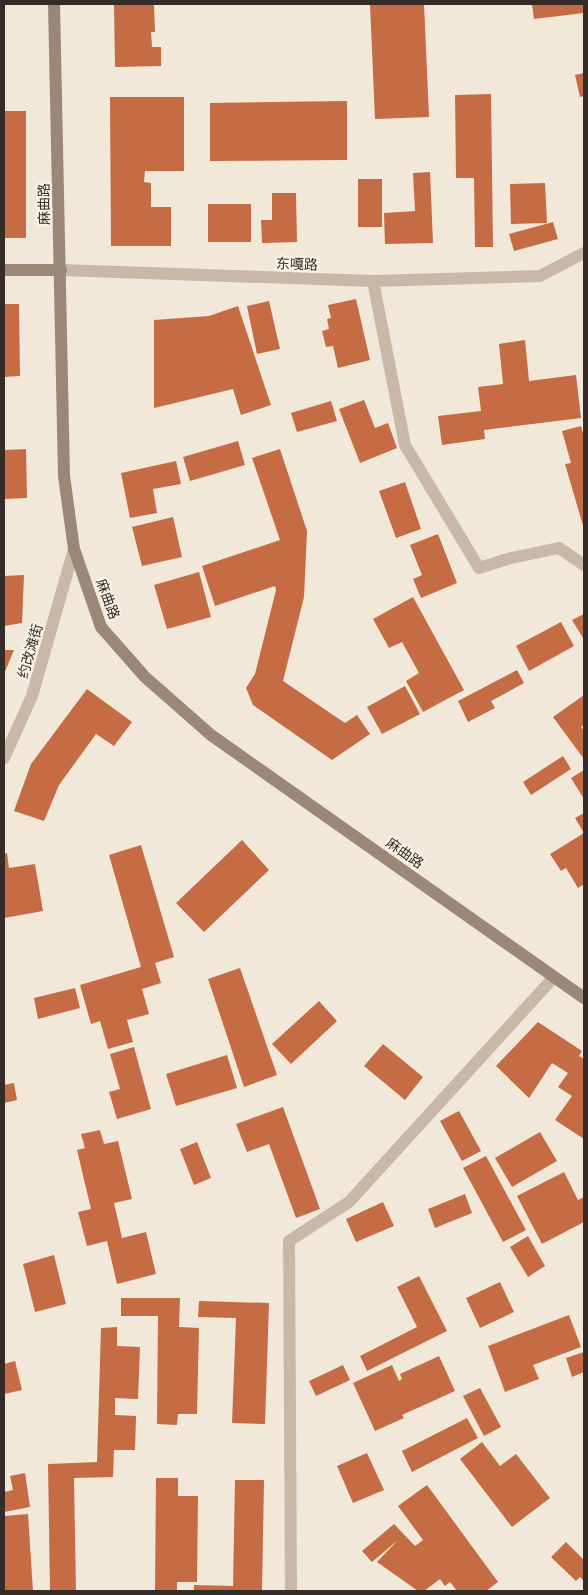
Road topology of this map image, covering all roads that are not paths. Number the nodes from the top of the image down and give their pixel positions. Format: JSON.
{"nodes":[{"id":1,"x":54,"y":4,"type":"edge"},
{"id":2,"x":584,"y":253,"type":"edge"},
{"id":3,"x":4,"y":270,"type":"edge"},
{"id":4,"x":61,"y":270,"type":"junction"},
{"id":5,"x":373,"y":281,"type":"junction"},
{"id":6,"x":74,"y":549,"type":"junction"},
{"id":7,"x":584,"y":564,"type":"edge"},
{"id":8,"x":4,"y":758,"type":"edge"},
{"id":9,"x":554,"y":977,"type":"junction"},
{"id":10,"x":584,"y":998,"type":"edge"},
{"id":11,"x":291,"y":1591,"type":"edge"}],
"edges":[{"from":1,"to":4,"type":"main road","name":"麻曲路"},
{"from":2,"to":5,"type":"street","name":"东嘎路"},
{"from":3,"to":4,"type":"main road","name":"东嘎路"},
{"from":4,"to":5,"type":"street","name":"东嘎路"},
{"from":4,"to":6,"type":"main road","name":"麻曲路"},
{"from":5,"to":7,"type":"street"},
{"from":6,"to":8,"type":"street","name":"约改滩街"},
{"from":6,"to":9,"type":"main road","name":"麻曲路"},
{"from":9,"to":10,"type":"main road","name":"麻曲路"},
{"from":9,"to":11,"type":"street"}]}
